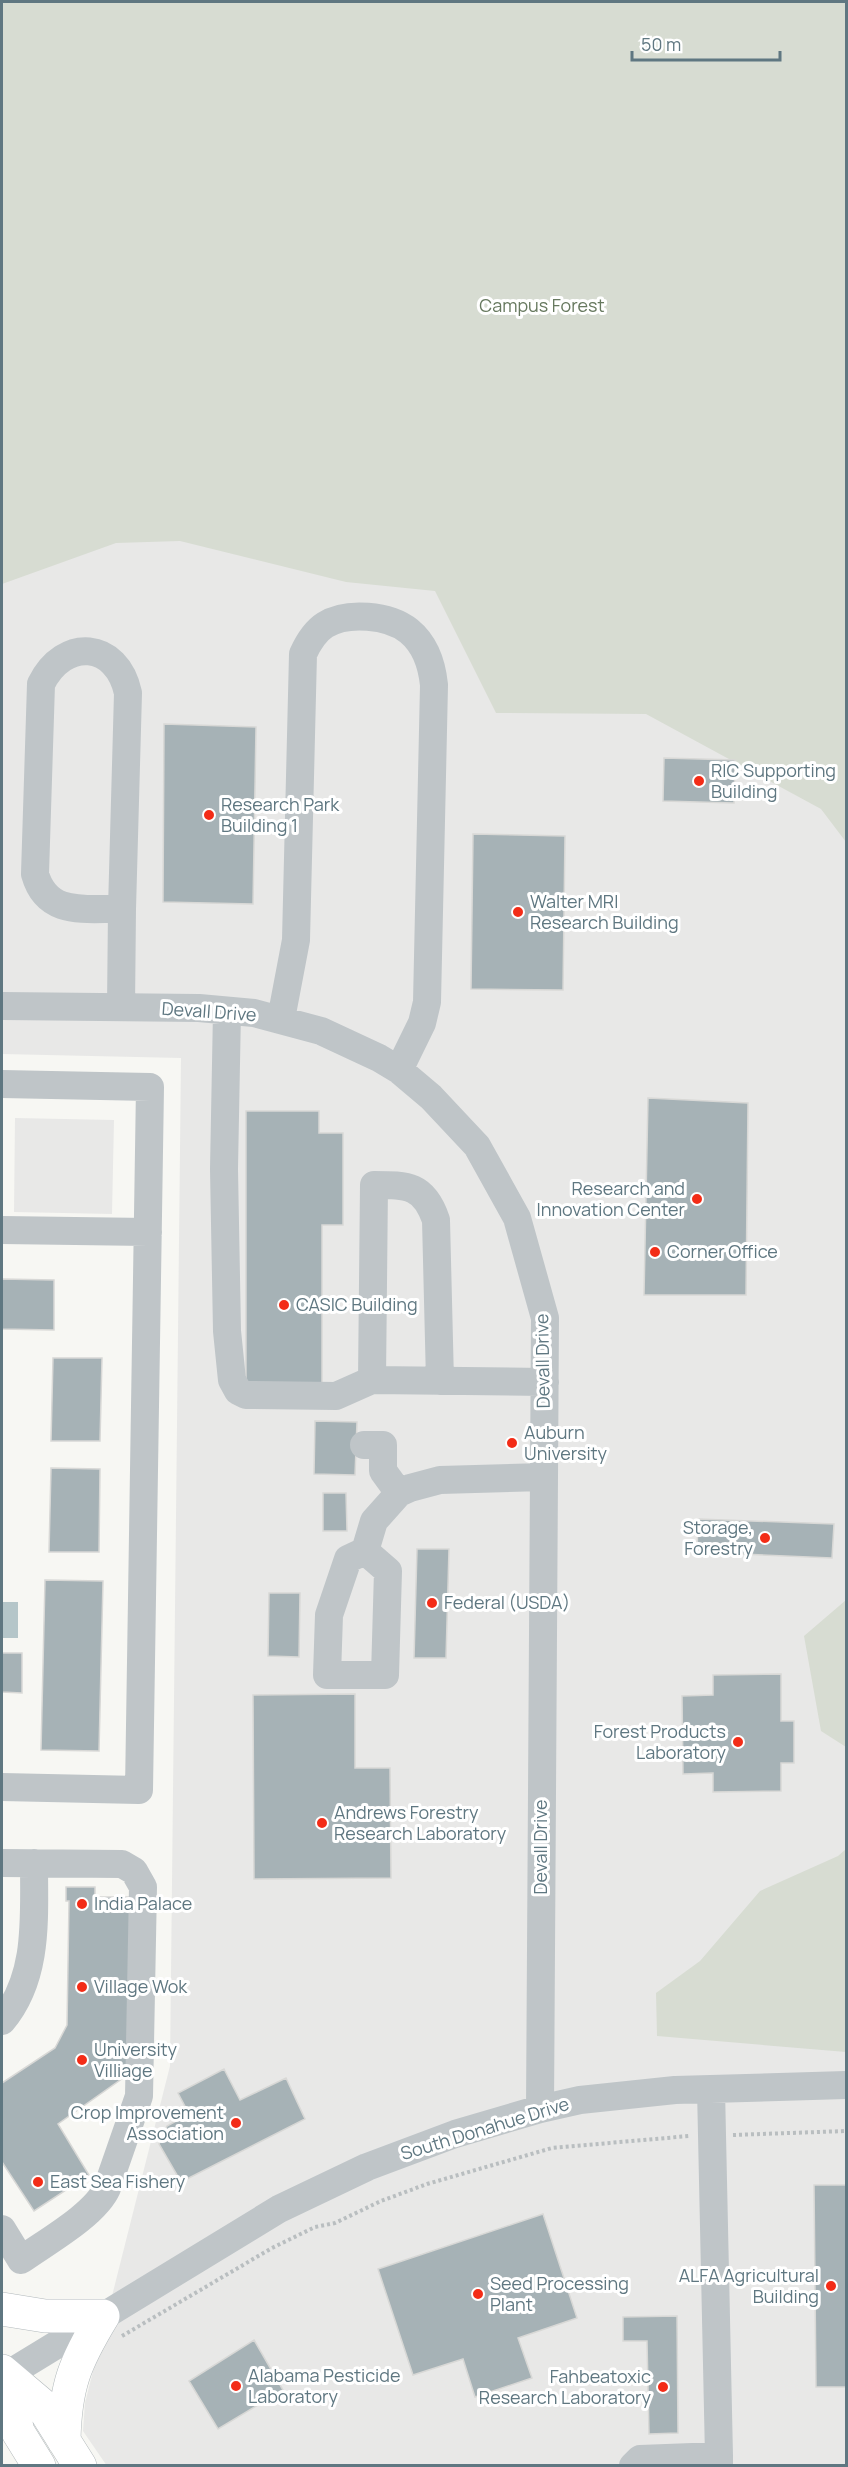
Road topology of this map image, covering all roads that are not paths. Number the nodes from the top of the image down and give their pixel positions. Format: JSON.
{"nodes":[{"id":1,"x":122,"y":909,"type":"junction"},
{"id":2,"x":2,"y":1006,"type":"edge"},
{"id":3,"x":121,"y":1007,"type":"junction"},
{"id":4,"x":227,"y":1011,"type":"junction"},
{"id":5,"x":281,"y":1019,"type":"junction"},
{"id":6,"x":399,"y":1070,"type":"junction"},
{"id":7,"x":2,"y":1084,"type":"edge"},
{"id":8,"x":2,"y":1230,"type":"edge"},
{"id":9,"x":148,"y":1232,"type":"junction"},
{"id":10,"x":372,"y":1380,"type":"junction"},
{"id":11,"x":440,"y":1381,"type":"junction"},
{"id":12,"x":545,"y":1382,"type":"junction"},
{"id":13,"x":364,"y":1445,"type":"dead end"},
{"id":14,"x":544,"y":1477,"type":"junction"},
{"id":15,"x":399,"y":1494,"type":"junction"},
{"id":16,"x":365,"y":1551,"type":"dead end"},
{"id":17,"x":2,"y":1787,"type":"edge"},
{"id":18,"x":2,"y":1863,"type":"edge"},
{"id":19,"x":34,"y":1863,"type":"junction"},
{"id":20,"x":2,"y":2021,"type":"edge"},
{"id":21,"x":846,"y":2085,"type":"edge"},
{"id":22,"x":711,"y":2090,"type":"junction"},
{"id":23,"x":540,"y":2109,"type":"junction"},
{"id":24,"x":2,"y":2229,"type":"edge"},
{"id":25,"x":2,"y":2309,"type":"edge"},
{"id":26,"x":108,"y":2330,"type":"junction"},
{"id":27,"x":3,"y":2375,"type":"edge"},
{"id":28,"x":2,"y":2450,"type":"edge"},
{"id":29,"x":72,"y":2453,"type":"edge"},
{"id":30,"x":719,"y":2461,"type":"edge"},
{"id":31,"x":33,"y":2466,"type":"edge"},
{"id":32,"x":39,"y":2466,"type":"edge"},
{"id":33,"x":633,"y":2466,"type":"edge"}],
"edges":[{"from":1,"to":1,"type":"street"},
{"from":1,"to":3,"type":"street"},
{"from":2,"to":3,"type":"street","name":"Devall Drive"},
{"from":3,"to":4,"type":"street","name":"Devall Drive"},
{"from":4,"to":5,"type":"street","name":"Devall Drive"},
{"from":4,"to":10,"type":"street"},
{"from":5,"to":6,"type":"street","name":"Devall Drive"},
{"from":5,"to":6,"type":"street"},
{"from":6,"to":12,"type":"street","name":"Devall Drive"},
{"from":7,"to":9,"type":"street"},
{"from":8,"to":9,"type":"street"},
{"from":9,"to":17,"type":"street"},
{"from":10,"to":11,"type":"street"},
{"from":10,"to":11,"type":"street"},
{"from":11,"to":12,"type":"street"},
{"from":12,"to":14,"type":"street","name":"Devall Drive"},
{"from":13,"to":15,"type":"street"},
{"from":14,"to":15,"type":"street"},
{"from":14,"to":23,"type":"street","name":"Devall Drive"},
{"from":15,"to":16,"type":"street"},
{"from":18,"to":19,"type":"street"},
{"from":19,"to":20,"type":"street"},
{"from":19,"to":24,"type":"street"},
{"from":21,"to":22,"type":"street","name":"South Donahue Drive"},
{"from":22,"to":23,"type":"street","name":"South Donahue Drive"},
{"from":22,"to":30,"type":"street"},
{"from":23,"to":26,"type":"street","name":"South Donahue Drive"},
{"from":25,"to":26,"type":"main road"},
{"from":26,"to":27,"type":"street","name":"South Donahue Drive"},
{"from":26,"to":29,"type":"main road"},
{"from":27,"to":29,"type":"main road"},
{"from":27,"to":32,"type":"main road"},
{"from":28,"to":31,"type":"main road"},
{"from":30,"to":33,"type":"street"}]}
